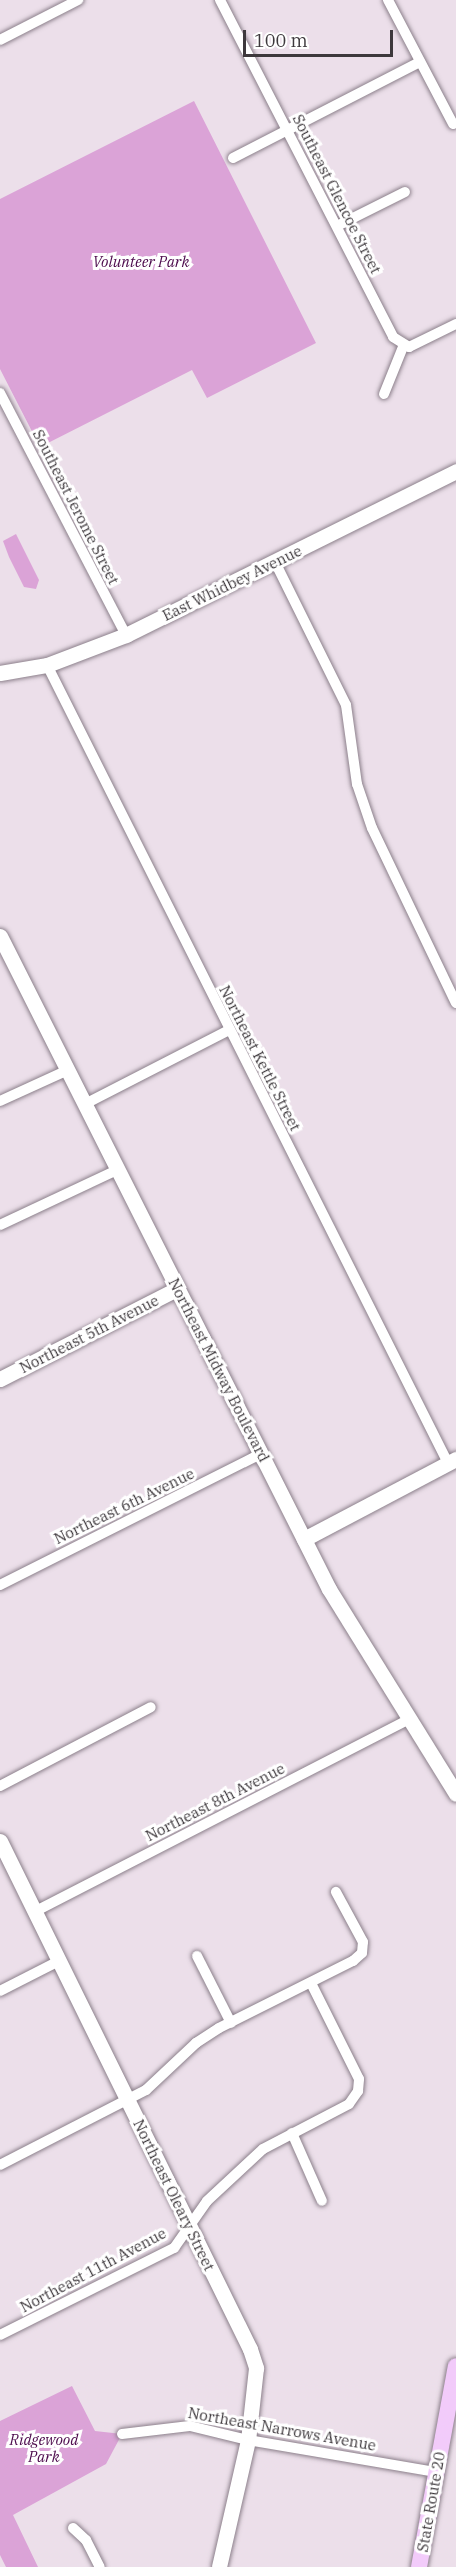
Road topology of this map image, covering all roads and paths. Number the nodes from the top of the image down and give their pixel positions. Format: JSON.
{"nodes":[{"id":1,"x":78,"y":0,"type":"edge"},
{"id":2,"x":220,"y":0,"type":"edge"},
{"id":3,"x":388,"y":0,"type":"edge"},
{"id":4,"x":0,"y":40,"type":"edge"},
{"id":5,"x":420,"y":62,"type":"junction"},
{"id":6,"x":453,"y":124,"type":"dead end"},
{"id":7,"x":288,"y":130,"type":"junction"},
{"id":8,"x":233,"y":158,"type":"dead end"},
{"id":9,"x":405,"y":192,"type":"dead end"},
{"id":10,"x":337,"y":226,"type":"junction"},
{"id":11,"x":456,"y":324,"type":"edge"},
{"id":12,"x":403,"y":347,"type":"junction"},
{"id":13,"x":0,"y":393,"type":"edge"},
{"id":14,"x":384,"y":394,"type":"dead end"},
{"id":15,"x":456,"y":471,"type":"edge"},
{"id":16,"x":275,"y":562,"type":"junction"},
{"id":17,"x":126,"y":635,"type":"junction"},
{"id":18,"x":47,"y":665,"type":"junction"},
{"id":19,"x":0,"y":673,"type":"edge"},
{"id":20,"x":0,"y":936,"type":"edge"},
{"id":21,"x":456,"y":1003,"type":"edge"},
{"id":22,"x":229,"y":1030,"type":"junction"},
{"id":23,"x":68,"y":1070,"type":"junction"},
{"id":24,"x":0,"y":1101,"type":"edge"},
{"id":25,"x":85,"y":1104,"type":"junction"},
{"id":26,"x":117,"y":1170,"type":"junction"},
{"id":27,"x":0,"y":1225,"type":"edge"},
{"id":28,"x":177,"y":1289,"type":"junction"},
{"id":29,"x":0,"y":1379,"type":"edge"},
{"id":30,"x":261,"y":1454,"type":"junction"},
{"id":31,"x":452,"y":1461,"type":"edge"},
{"id":32,"x":304,"y":1539,"type":"junction"},
{"id":33,"x":0,"y":1585,"type":"edge"},
{"id":34,"x":152,"y":1707,"type":"dead end"},
{"id":35,"x":410,"y":1719,"type":"junction"},
{"id":36,"x":0,"y":1785,"type":"edge"},
{"id":37,"x":456,"y":1794,"type":"edge"},
{"id":38,"x":1,"y":1847,"type":"edge"},
{"id":39,"x":336,"y":1892,"type":"dead end"},
{"id":40,"x":34,"y":1912,"type":"junction"},
{"id":41,"x":197,"y":1956,"type":"dead end"},
{"id":42,"x":59,"y":1961,"type":"junction"},
{"id":43,"x":311,"y":1983,"type":"junction"},
{"id":44,"x":0,"y":1991,"type":"edge"},
{"id":45,"x":231,"y":2023,"type":"junction"},
{"id":46,"x":127,"y":2100,"type":"junction"},
{"id":47,"x":292,"y":2133,"type":"junction"},
{"id":48,"x":0,"y":2165,"type":"edge"},
{"id":49,"x":322,"y":2201,"type":"dead end"},
{"id":50,"x":190,"y":2228,"type":"junction"},
{"id":51,"x":0,"y":2335,"type":"edge"},
{"id":52,"x":456,"y":2366,"type":"edge"},
{"id":53,"x":122,"y":2434,"type":"dead end"},
{"id":54,"x":248,"y":2440,"type":"junction"},
{"id":55,"x":436,"y":2472,"type":"junction"},
{"id":56,"x":74,"y":2528,"type":"dead end"},
{"id":57,"x":100,"y":2567,"type":"edge"},
{"id":58,"x":219,"y":2567,"type":"edge"},
{"id":59,"x":419,"y":2567,"type":"edge"}],
"edges":[{"from":1,"to":4,"type":"street"},
{"from":2,"to":7,"type":"street","name":"Southeast Glencoe Street"},
{"from":3,"to":5,"type":"street"},
{"from":5,"to":6,"type":"street"},
{"from":5,"to":7,"type":"street"},
{"from":7,"to":8,"type":"street"},
{"from":7,"to":10,"type":"street","name":"Southeast Glencoe Street"},
{"from":9,"to":10,"type":"street"},
{"from":10,"to":12,"type":"street","name":"Southeast Glencoe Street"},
{"from":11,"to":12,"type":"street"},
{"from":12,"to":14,"type":"street"},
{"from":13,"to":17,"type":"street","name":"Southeast Jerome Street"},
{"from":15,"to":16,"type":"street","name":"East Whidbey Avenue"},
{"from":16,"to":17,"type":"street","name":"East Whidbey Avenue"},
{"from":16,"to":21,"type":"street"},
{"from":17,"to":18,"type":"street","name":"East Whidbey Avenue"},
{"from":18,"to":19,"type":"street","name":"East Whidbey Avenue"},
{"from":18,"to":22,"type":"street","name":"Northeast Kettle Street"},
{"from":20,"to":23,"type":"street","name":"Northeast Midway Boulevard"},
{"from":22,"to":25,"type":"street"},
{"from":22,"to":31,"type":"street","name":"Northeast Kettle Street"},
{"from":23,"to":24,"type":"street"},
{"from":23,"to":25,"type":"street","name":"Northeast Midway Boulevard"},
{"from":25,"to":26,"type":"street","name":"Northeast Midway Boulevard"},
{"from":26,"to":27,"type":"street"},
{"from":26,"to":28,"type":"street","name":"Northeast Midway Boulevard"},
{"from":28,"to":29,"type":"street","name":"Northeast 5th Avenue"},
{"from":28,"to":30,"type":"street","name":"Northeast Midway Boulevard"},
{"from":30,"to":32,"type":"street","name":"Northeast Midway Boulevard"},
{"from":30,"to":33,"type":"street","name":"Northeast 6th Avenue"},
{"from":31,"to":32,"type":"street"},
{"from":32,"to":35,"type":"street","name":"Northeast Midway Boulevard"},
{"from":34,"to":36,"type":"street"},
{"from":35,"to":37,"type":"street","name":"Northeast Midway Boulevard"},
{"from":35,"to":40,"type":"street","name":"Northeast 8th Avenue"},
{"from":38,"to":40,"type":"street","name":"Northeast Oleary Street"},
{"from":39,"to":43,"type":"street"},
{"from":40,"to":42,"type":"street","name":"Northeast Oleary Street"},
{"from":41,"to":45,"type":"street"},
{"from":42,"to":44,"type":"street"},
{"from":42,"to":46,"type":"street","name":"Northeast Oleary Street"},
{"from":43,"to":45,"type":"street"},
{"from":43,"to":47,"type":"street","name":"Northeast 11th Avenue"},
{"from":45,"to":46,"type":"street"},
{"from":46,"to":48,"type":"street"},
{"from":46,"to":50,"type":"street","name":"Northeast Oleary Street"},
{"from":47,"to":49,"type":"street"},
{"from":47,"to":50,"type":"street","name":"Northeast 11th Avenue"},
{"from":50,"to":51,"type":"street","name":"Northeast 11th Avenue"},
{"from":50,"to":54,"type":"street","name":"Northeast Oleary Street"},
{"from":52,"to":55,"type":"main road","name":"State Route 20"},
{"from":53,"to":54,"type":"street","name":"Northeast Narrows Avenue"},
{"from":54,"to":55,"type":"street","name":"Northeast Narrows Avenue"},
{"from":54,"to":58,"type":"street","name":"Northeast Oleary Street"},
{"from":55,"to":59,"type":"main road","name":"State Route 20"},
{"from":56,"to":57,"type":"street"}]}
